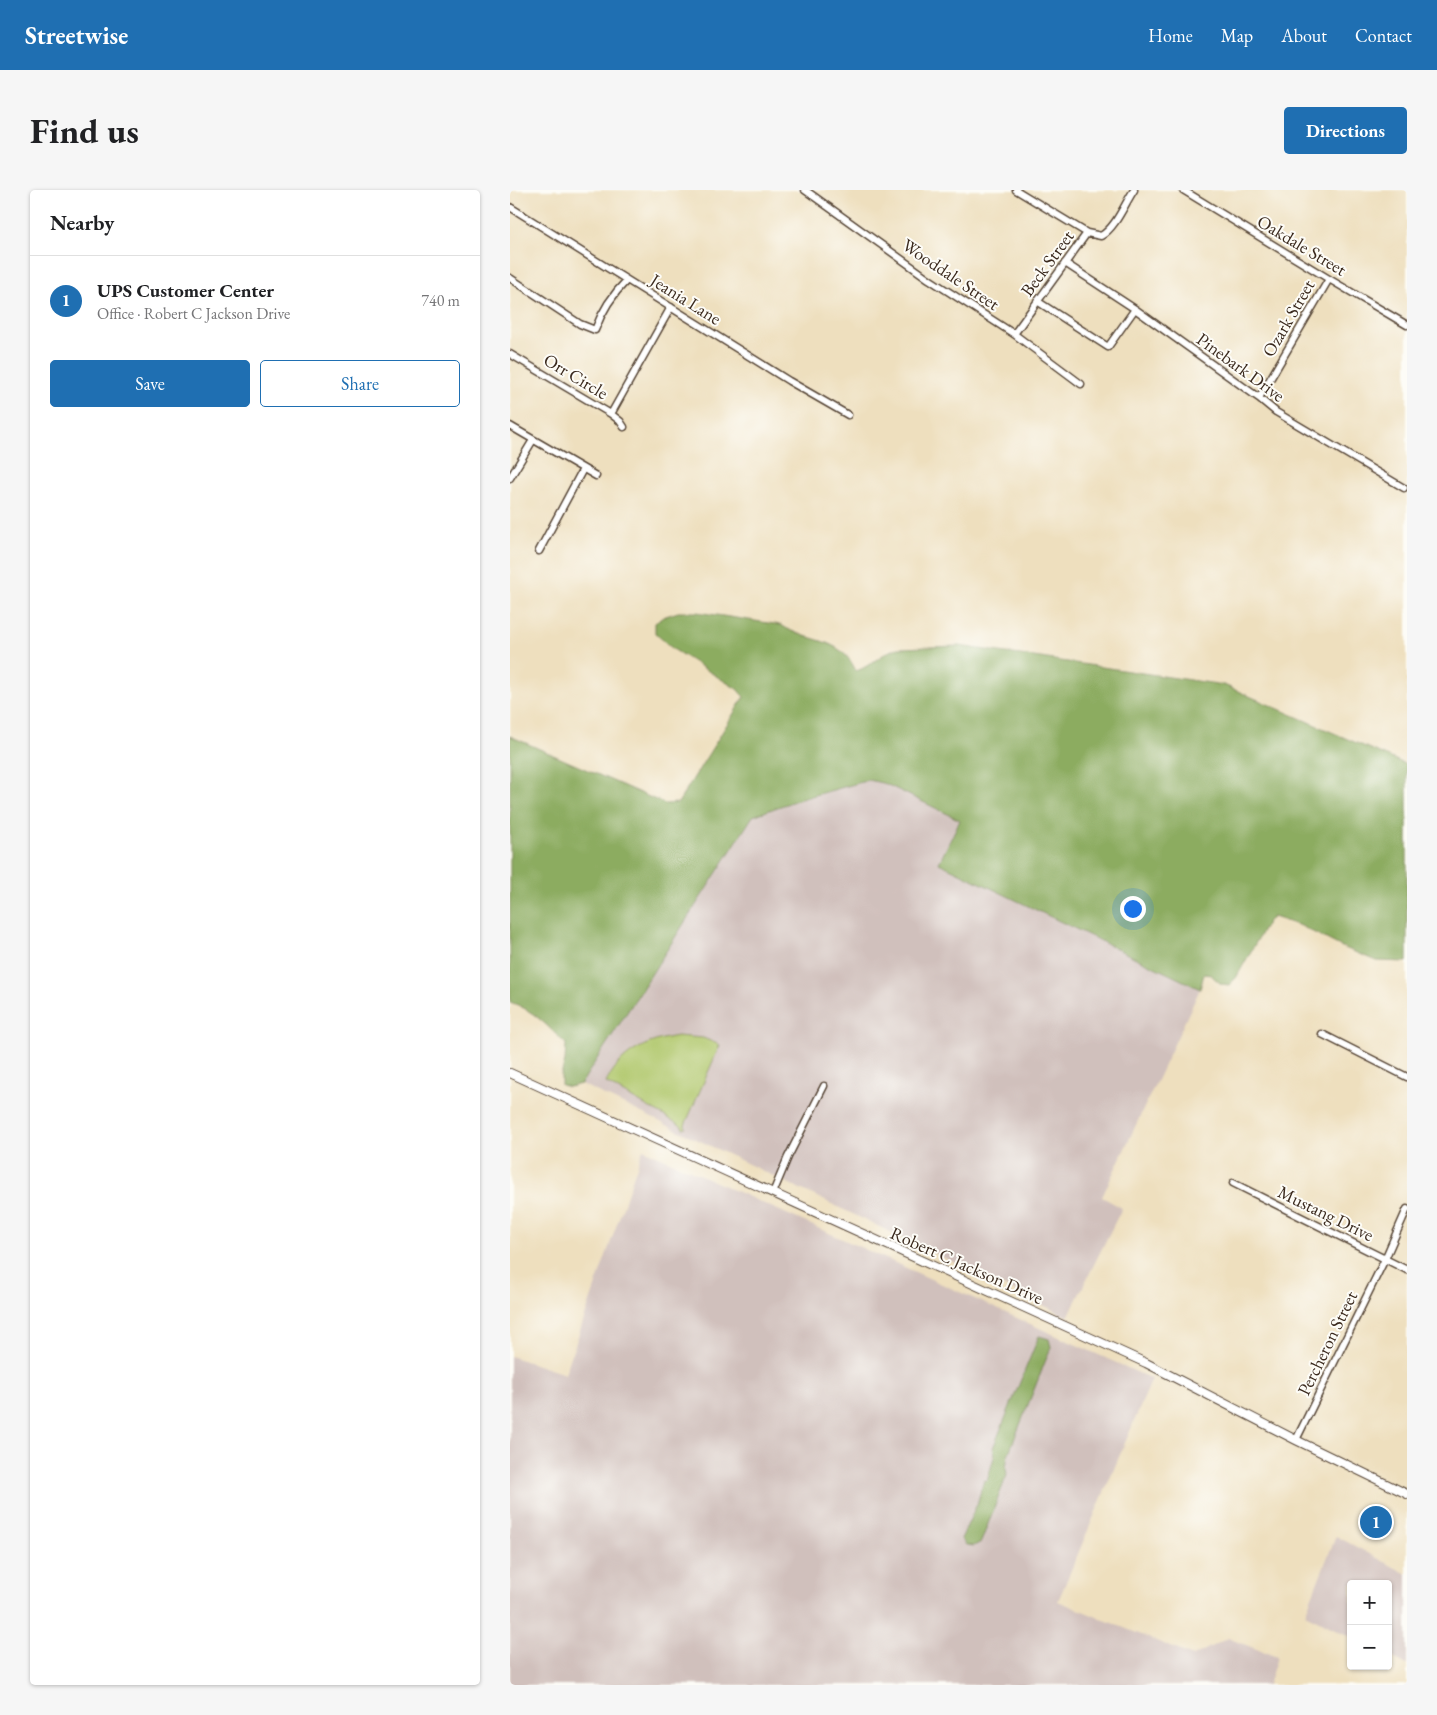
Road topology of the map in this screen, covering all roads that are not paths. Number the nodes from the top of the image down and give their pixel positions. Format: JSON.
{"nodes":[{"id":1,"x":805,"y":190,"type":"edge"},
{"id":2,"x":1016,"y":190,"type":"edge"},
{"id":3,"x":1134,"y":190,"type":"edge"},
{"id":4,"x":1183,"y":190,"type":"edge"},
{"id":5,"x":510,"y":206,"type":"edge"},
{"id":6,"x":1087,"y":233,"type":"junction"},
{"id":7,"x":1065,"y":263,"type":"junction"},
{"id":8,"x":510,"y":278,"type":"edge"},
{"id":9,"x":627,"y":280,"type":"junction"},
{"id":10,"x":1328,"y":280,"type":"junction"},
{"id":11,"x":1038,"y":301,"type":"junction"},
{"id":12,"x":671,"y":307,"type":"junction"},
{"id":13,"x":1135,"y":309,"type":"junction"},
{"id":14,"x":1407,"y":325,"type":"edge"},
{"id":15,"x":1014,"y":334,"type":"junction"},
{"id":16,"x":510,"y":354,"type":"edge"},
{"id":17,"x":1081,"y":384,"type":"dead end"},
{"id":18,"x":1259,"y":398,"type":"junction"},
{"id":19,"x":611,"y":414,"type":"junction"},
{"id":20,"x":848,"y":415,"type":"dead end"},
{"id":21,"x":510,"y":426,"type":"edge"},
{"id":22,"x":624,"y":427,"type":"dead end"},
{"id":23,"x":533,"y":440,"type":"junction"},
{"id":24,"x":583,"y":469,"type":"junction"},
{"id":25,"x":596,"y":476,"type":"dead end"},
{"id":26,"x":510,"y":478,"type":"edge"},
{"id":27,"x":1404,"y":488,"type":"dead end"},
{"id":28,"x":539,"y":551,"type":"dead end"},
{"id":29,"x":1322,"y":1034,"type":"dead end"},
{"id":30,"x":510,"y":1073,"type":"edge"},
{"id":31,"x":1407,"y":1077,"type":"edge"},
{"id":32,"x":824,"y":1086,"type":"dead end"},
{"id":33,"x":1233,"y":1183,"type":"dead end"},
{"id":34,"x":773,"y":1193,"type":"junction"},
{"id":35,"x":1407,"y":1209,"type":"edge"},
{"id":36,"x":1385,"y":1259,"type":"junction"},
{"id":37,"x":1407,"y":1270,"type":"edge"},
{"id":38,"x":1296,"y":1440,"type":"junction"},
{"id":39,"x":1407,"y":1494,"type":"edge"}],
"edges":[{"from":1,"to":15,"type":"street","name":"Wooddale Street"},
{"from":2,"to":6,"type":"street"},
{"from":3,"to":6,"type":"street"},
{"from":4,"to":10,"type":"street","name":"Oakdale Street"},
{"from":5,"to":9,"type":"street","name":"Jeania Lane"},
{"from":6,"to":7,"type":"street","name":"Beck Street"},
{"from":7,"to":11,"type":"street","name":"Beck Street"},
{"from":7,"to":13,"type":"street","name":"Pinebark Drive"},
{"from":8,"to":9,"type":"street"},
{"from":9,"to":12,"type":"street","name":"Jeania Lane"},
{"from":10,"to":14,"type":"street","name":"Oakdale Street"},
{"from":10,"to":18,"type":"street","name":"Ozark Street"},
{"from":11,"to":13,"type":"street"},
{"from":11,"to":15,"type":"street","name":"Beck Street"},
{"from":12,"to":19,"type":"street"},
{"from":12,"to":20,"type":"street","name":"Jeania Lane"},
{"from":13,"to":18,"type":"street","name":"Pinebark Drive"},
{"from":15,"to":17,"type":"street","name":"Wooddale Street"},
{"from":16,"to":19,"type":"street","name":"Orr Circle"},
{"from":18,"to":27,"type":"street","name":"Pinebark Drive"},
{"from":19,"to":22,"type":"street","name":"Orr Circle"},
{"from":21,"to":23,"type":"street"},
{"from":23,"to":24,"type":"street"},
{"from":23,"to":26,"type":"street"},
{"from":24,"to":25,"type":"street"},
{"from":24,"to":28,"type":"street"},
{"from":29,"to":31,"type":"street"},
{"from":30,"to":34,"type":"main road","name":"Robert C Jackson Drive"},
{"from":32,"to":34,"type":"street"},
{"from":33,"to":36,"type":"street","name":"Mustang Drive"},
{"from":34,"to":38,"type":"main road","name":"Robert C Jackson Drive"},
{"from":35,"to":36,"type":"street","name":"Percheron Street"},
{"from":36,"to":37,"type":"street","name":"Mustang Drive"},
{"from":36,"to":38,"type":"street","name":"Percheron Street"},
{"from":38,"to":39,"type":"main road","name":"Robert C Jackson Drive"}]}
